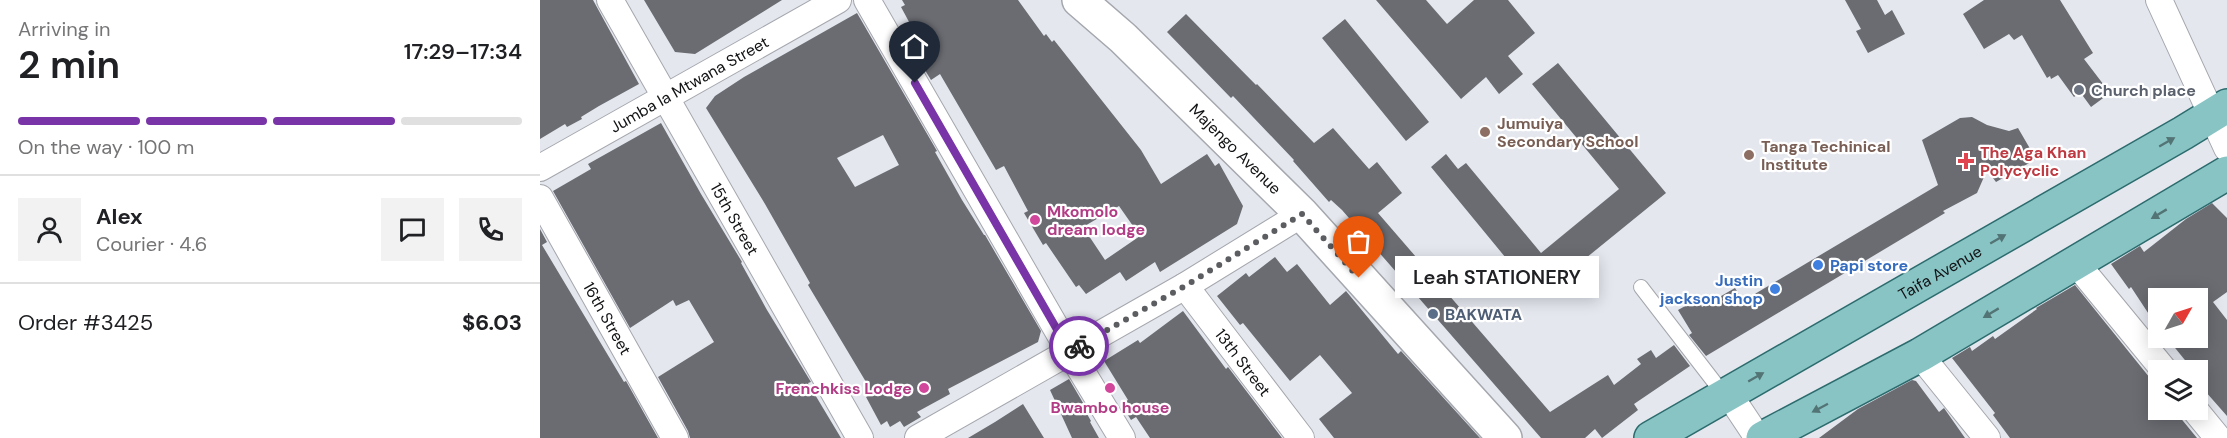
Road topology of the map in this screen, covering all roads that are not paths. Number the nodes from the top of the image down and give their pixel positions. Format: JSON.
{"nodes":[{"id":1,"x":610,"y":0,"type":"edge"},
{"id":2,"x":838,"y":0,"type":"edge"},
{"id":3,"x":867,"y":0,"type":"edge"},
{"id":4,"x":1079,"y":0,"type":"edge"},
{"id":5,"x":2159,"y":0,"type":"edge"},
{"id":6,"x":666,"y":97,"type":"junction"},
{"id":7,"x":2219,"y":110,"type":"edge"},
{"id":8,"x":2227,"y":148,"type":"edge"},
{"id":9,"x":540,"y":168,"type":"edge"},
{"id":10,"x":2227,"y":173,"type":"edge"},
{"id":11,"x":540,"y":198,"type":"edge"},
{"id":12,"x":1302,"y":214,"type":"junction"},
{"id":13,"x":2076,"y":263,"type":"junction"},
{"id":14,"x":1185,"y":286,"type":"junction"},
{"id":15,"x":1641,"y":287,"type":"dead end"},
{"id":16,"x":1070,"y":352,"type":"junction"},
{"id":17,"x":1920,"y":355,"type":"junction"},
{"id":18,"x":2156,"y":360,"type":"edge"},
{"id":19,"x":1726,"y":394,"type":"junction"},
{"id":20,"x":2203,"y":420,"type":"edge"},
{"id":21,"x":675,"y":438,"type":"edge"},
{"id":22,"x":860,"y":438,"type":"edge"},
{"id":23,"x":918,"y":438,"type":"edge"},
{"id":24,"x":1122,"y":438,"type":"edge"},
{"id":25,"x":1301,"y":438,"type":"edge"},
{"id":26,"x":1505,"y":438,"type":"edge"},
{"id":27,"x":1651,"y":438,"type":"edge"},
{"id":28,"x":1758,"y":438,"type":"edge"},
{"id":29,"x":1763,"y":438,"type":"edge"},
{"id":30,"x":1987,"y":438,"type":"edge"},
{"id":31,"x":2218,"y":438,"type":"edge"}],
"edges":[{"from":1,"to":6,"type":"street","name":"15th Street"},
{"from":2,"to":6,"type":"street","name":"Jumba la Mtwana Street"},
{"from":3,"to":16,"type":"street"},
{"from":4,"to":12,"type":"street","name":"Majengo Avenue"},
{"from":5,"to":7,"type":"street"},
{"from":6,"to":9,"type":"street","name":"Jumba la Mtwana Street"},
{"from":6,"to":22,"type":"street","name":"15th Street"},
{"from":7,"to":8,"type":"street"},
{"from":19,"to":7,"type":"main road","name":"Taifa Avenue","one_way":true},
{"from":10,"to":13,"type":"main road","one_way":true},
{"from":11,"to":21,"type":"street","name":"16th Street"},
{"from":12,"to":14,"type":"street"},
{"from":12,"to":26,"type":"street","name":"Majengo Avenue"},
{"from":13,"to":17,"type":"main road","one_way":true},
{"from":13,"to":18,"type":"street"},
{"from":14,"to":16,"type":"street"},
{"from":14,"to":25,"type":"street","name":"13th Street"},
{"from":15,"to":19,"type":"lane"},
{"from":16,"to":23,"type":"street"},
{"from":16,"to":24,"type":"street"},
{"from":17,"to":29,"type":"main road","one_way":true},
{"from":17,"to":30,"type":"street"},
{"from":19,"to":27,"type":"main road","name":"Taifa Avenue"},
{"from":19,"to":28,"type":"street"},
{"from":20,"to":31,"type":"street"}]}
